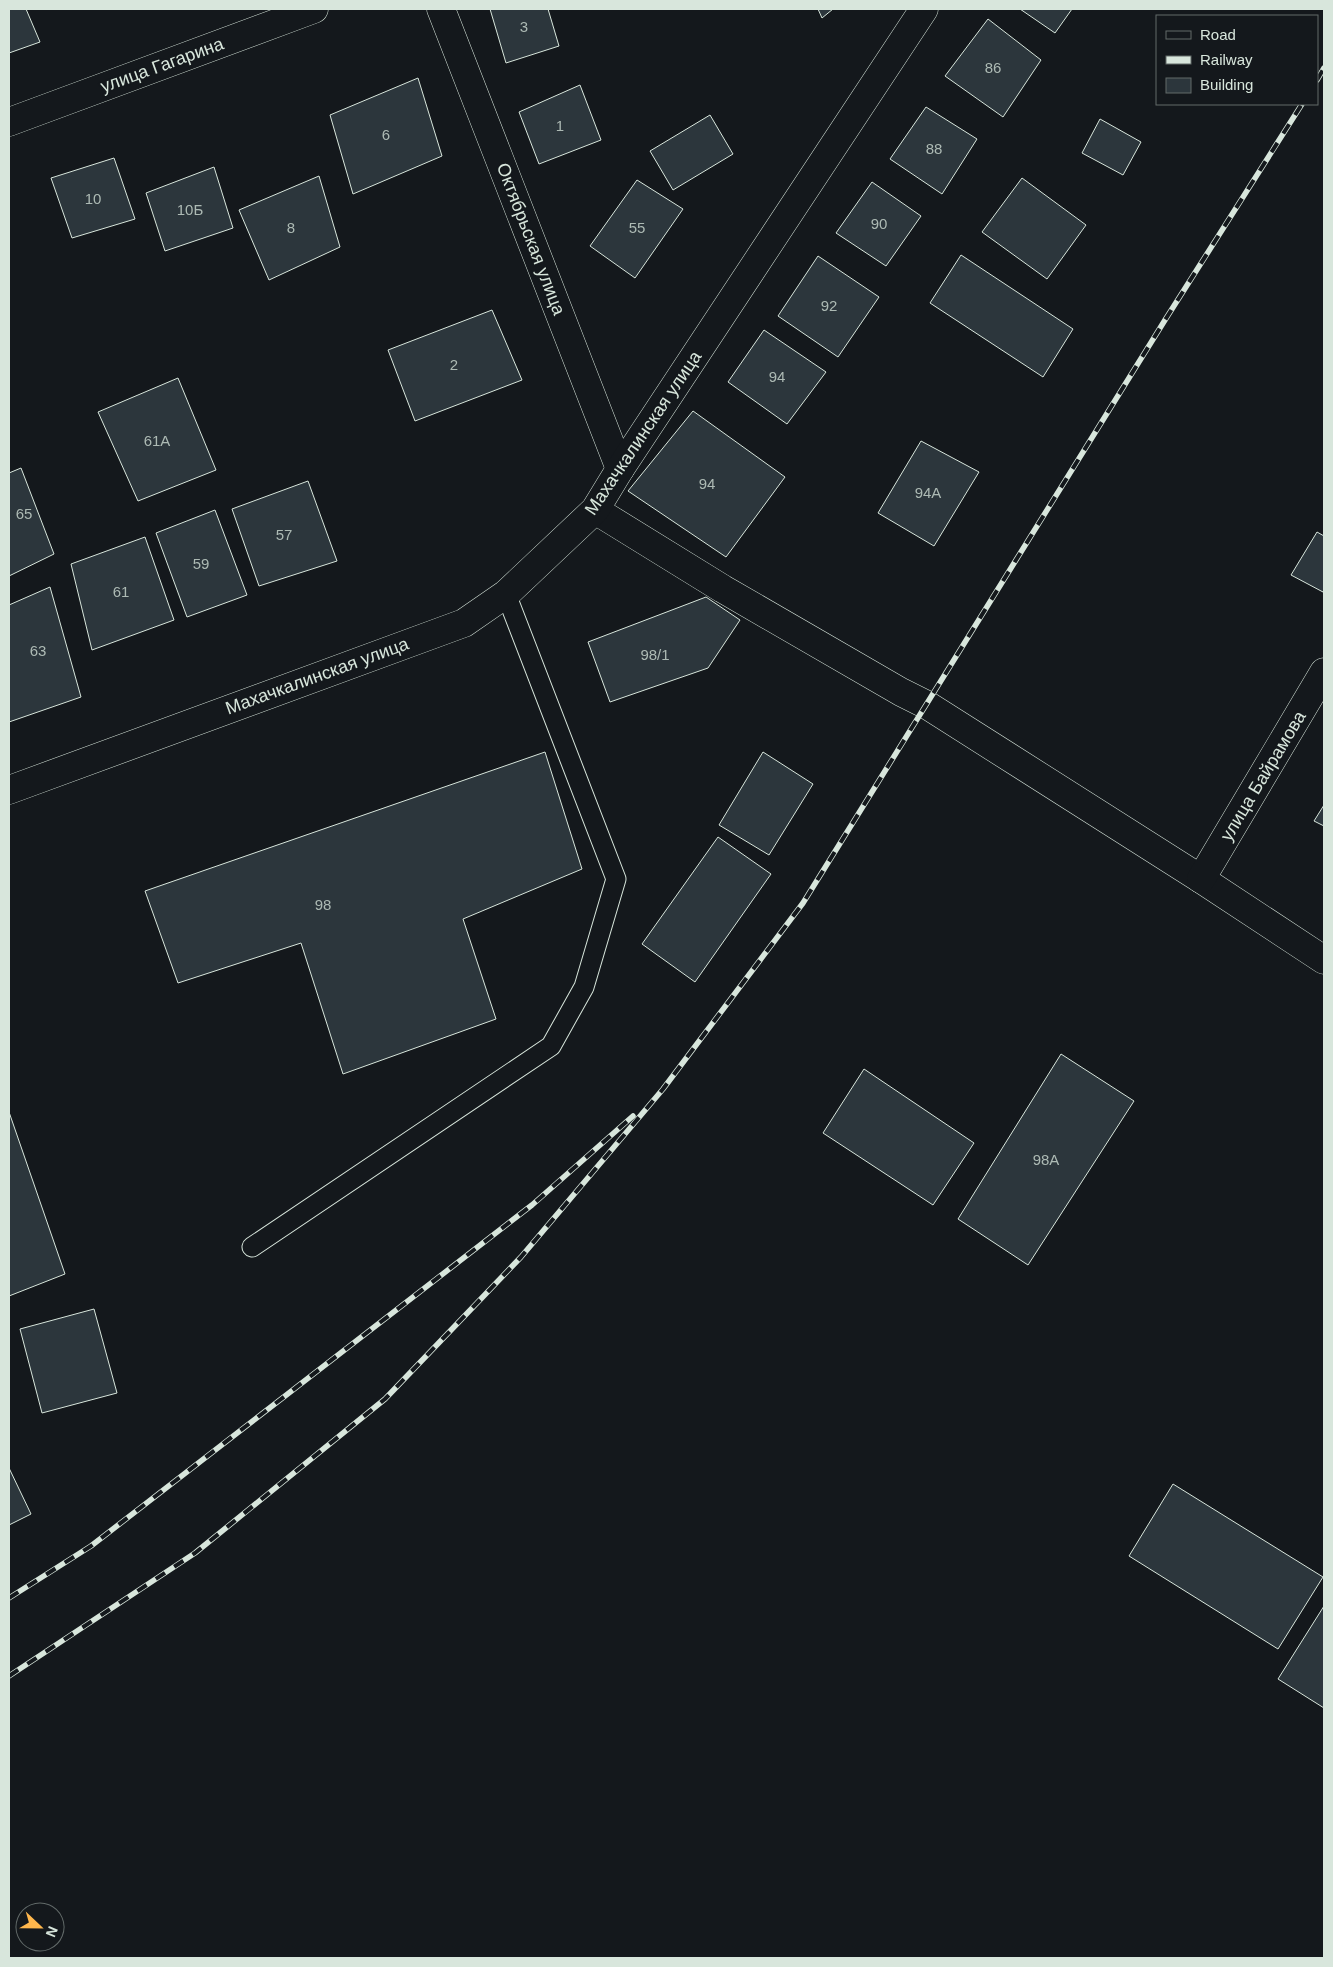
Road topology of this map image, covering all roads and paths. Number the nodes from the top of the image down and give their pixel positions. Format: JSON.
{"nodes":[{"id":1,"x":314,"y":9,"type":"edge"},
{"id":2,"x":441,"y":9,"type":"edge"},
{"id":3,"x":924,"y":9,"type":"edge"},
{"id":4,"x":9,"y":122,"type":"edge"},
{"id":5,"x":620,"y":469,"type":"junction"},
{"id":6,"x":595,"y":510,"type":"junction"},
{"id":7,"x":506,"y":594,"type":"junction"},
{"id":8,"x":1324,"y":672,"type":"edge"},
{"id":9,"x":9,"y":790,"type":"edge"},
{"id":10,"x":1201,"y":879,"type":"junction"},
{"id":11,"x":1324,"y":960,"type":"edge"},
{"id":12,"x":252,"y":1247,"type":"dead end"}],
"edges":[{"from":1,"to":4,"type":"street","name":"улица Гагарина"},
{"from":2,"to":5,"type":"street","name":"Октябрьская улица"},
{"from":3,"to":5,"type":"street","name":"Махачкалинская улица"},
{"from":5,"to":6,"type":"street","name":"Махачкалинская улица"},
{"from":6,"to":7,"type":"street","name":"Махачкалинская улица"},
{"from":6,"to":10,"type":"street"},
{"from":7,"to":9,"type":"street","name":"Махачкалинская улица"},
{"from":7,"to":12,"type":"lane"},
{"from":8,"to":10,"type":"street","name":"улица Байрамова"},
{"from":10,"to":11,"type":"street"}]}
